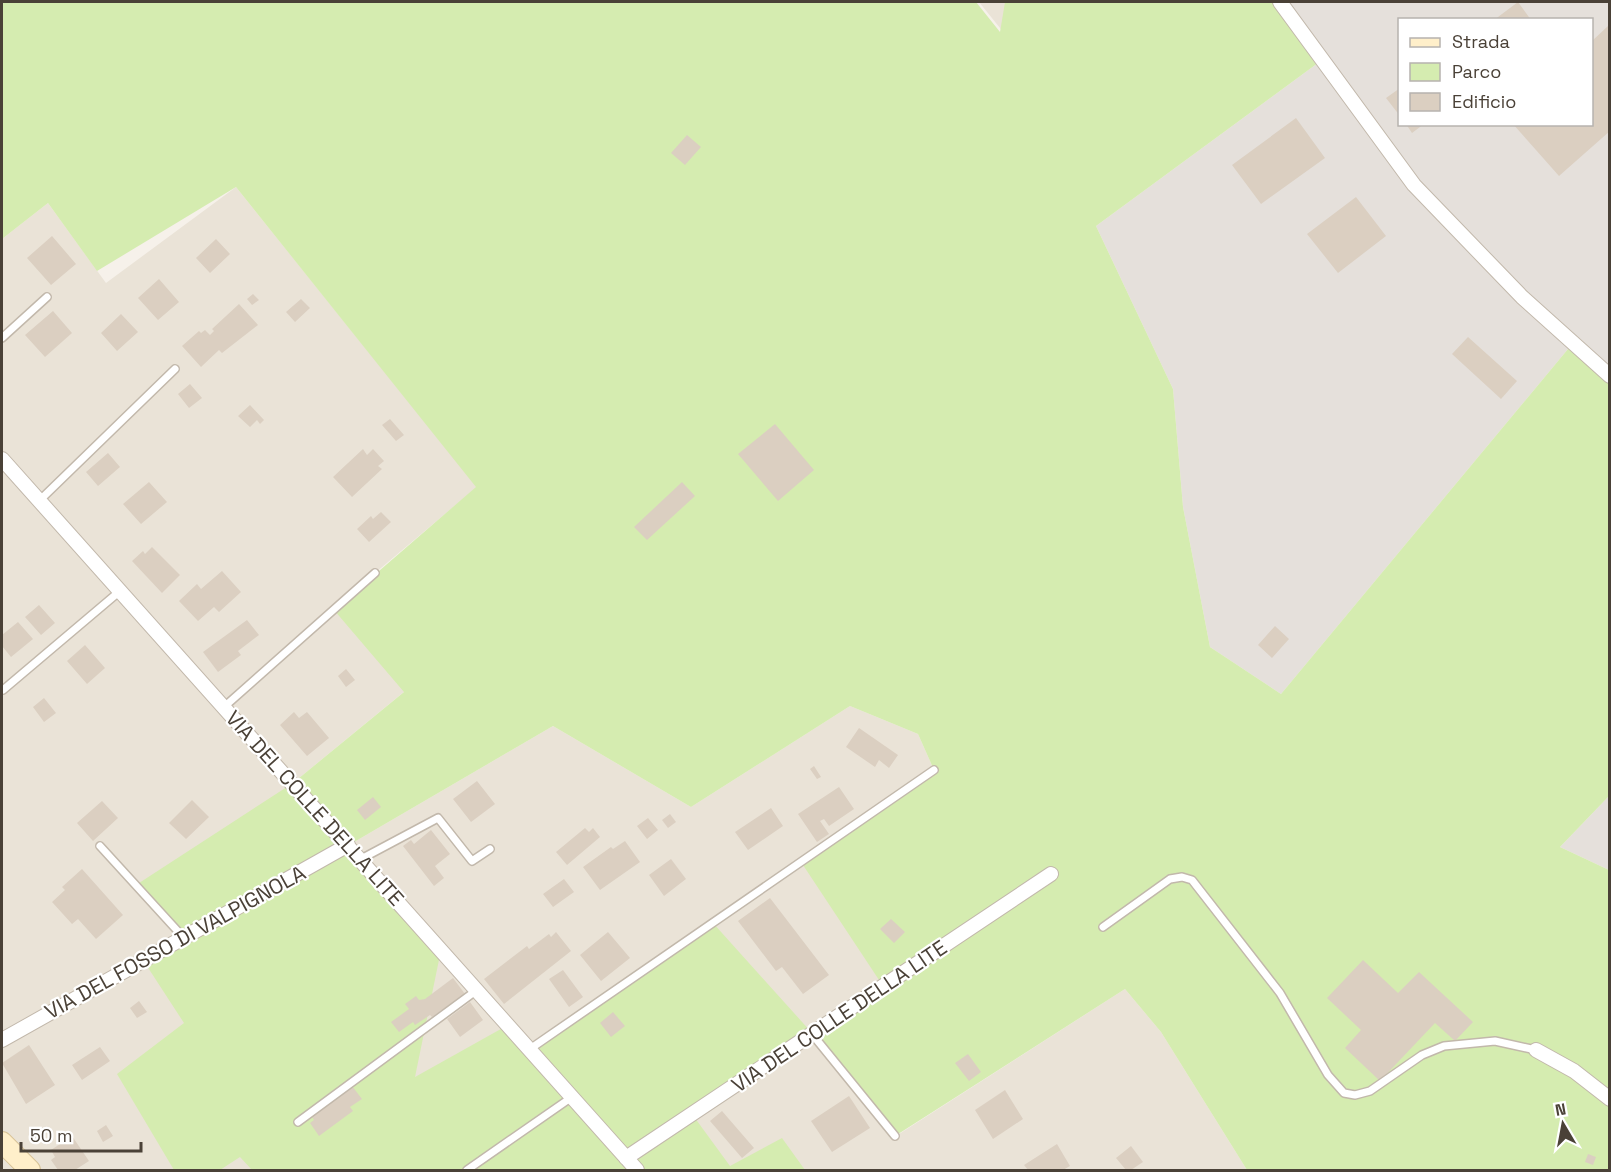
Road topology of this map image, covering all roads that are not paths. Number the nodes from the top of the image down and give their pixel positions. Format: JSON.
{"nodes":[{"id":1,"x":1280,"y":2,"type":"edge"},
{"id":2,"x":47,"y":297,"type":"dead end"},
{"id":3,"x":2,"y":338,"type":"edge"},
{"id":4,"x":175,"y":369,"type":"dead end"},
{"id":5,"x":1610,"y":376,"type":"edge"},
{"id":6,"x":2,"y":459,"type":"edge"},
{"id":7,"x":39,"y":501,"type":"junction"},
{"id":8,"x":375,"y":573,"type":"dead end"},
{"id":9,"x":120,"y":591,"type":"junction"},
{"id":10,"x":3,"y":690,"type":"dead end"},
{"id":11,"x":224,"y":707,"type":"junction"},
{"id":12,"x":934,"y":770,"type":"dead end"},
{"id":13,"x":348,"y":845,"type":"junction"},
{"id":14,"x":100,"y":846,"type":"dead end"},
{"id":15,"x":490,"y":849,"type":"dead end"},
{"id":16,"x":361,"y":859,"type":"junction"},
{"id":17,"x":1051,"y":873,"type":"dead end"},
{"id":18,"x":1103,"y":927,"type":"dead end"},
{"id":19,"x":183,"y":938,"type":"junction"},
{"id":20,"x":477,"y":990,"type":"junction"},
{"id":21,"x":812,"y":1034,"type":"junction"},
{"id":22,"x":2,"y":1040,"type":"edge"},
{"id":23,"x":530,"y":1049,"type":"junction"},
{"id":24,"x":1536,"y":1050,"type":"joint"},
{"id":25,"x":572,"y":1097,"type":"junction"},
{"id":26,"x":1610,"y":1099,"type":"edge"},
{"id":27,"x":298,"y":1122,"type":"dead end"},
{"id":28,"x":895,"y":1136,"type":"dead end"},
{"id":29,"x":2,"y":1142,"type":"edge"},
{"id":30,"x":626,"y":1158,"type":"junction"},
{"id":31,"x":30,"y":1170,"type":"edge"},
{"id":32,"x":467,"y":1170,"type":"edge"},
{"id":33,"x":637,"y":1170,"type":"edge"}],
"edges":[{"from":1,"to":5,"type":"street"},
{"from":2,"to":3,"type":"lane"},
{"from":4,"to":7,"type":"lane"},
{"from":6,"to":7,"type":"street","name":"VIA DEL COLLE DELLA LITE"},
{"from":7,"to":9,"type":"street","name":"VIA DEL COLLE DELLA LITE"},
{"from":8,"to":11,"type":"lane"},
{"from":9,"to":10,"type":"lane"},
{"from":9,"to":11,"type":"street","name":"VIA DEL COLLE DELLA LITE"},
{"from":11,"to":13,"type":"street","name":"VIA DEL COLLE DELLA LITE"},
{"from":12,"to":23,"type":"lane"},
{"from":13,"to":16,"type":"street","name":"VIA DEL COLLE DELLA LITE"},
{"from":13,"to":19,"type":"street","name":"VIA DEL FOSSO DI VALPIGNOLA"},
{"from":14,"to":19,"type":"lane"},
{"from":15,"to":16,"type":"lane"},
{"from":16,"to":20,"type":"street","name":"VIA DEL COLLE DELLA LITE"},
{"from":17,"to":21,"type":"street","name":"VIA DEL COLLE DELLA LITE"},
{"from":18,"to":24,"type":"lane"},
{"from":19,"to":22,"type":"street","name":"VIA DEL FOSSO DI VALPIGNOLA"},
{"from":20,"to":23,"type":"street","name":"VIA DEL COLLE DELLA LITE"},
{"from":20,"to":27,"type":"lane"},
{"from":21,"to":28,"type":"lane"},
{"from":21,"to":30,"type":"street","name":"VIA DEL COLLE DELLA LITE"},
{"from":23,"to":25,"type":"street","name":"VIA DEL COLLE DELLA LITE"},
{"from":24,"to":26,"type":"street"},
{"from":25,"to":30,"type":"street","name":"VIA DEL COLLE DELLA LITE"},
{"from":25,"to":32,"type":"lane"},
{"from":29,"to":31,"type":"street"},
{"from":30,"to":33,"type":"street","name":"VIA DEL COLLE DELLA LITE"}]}
